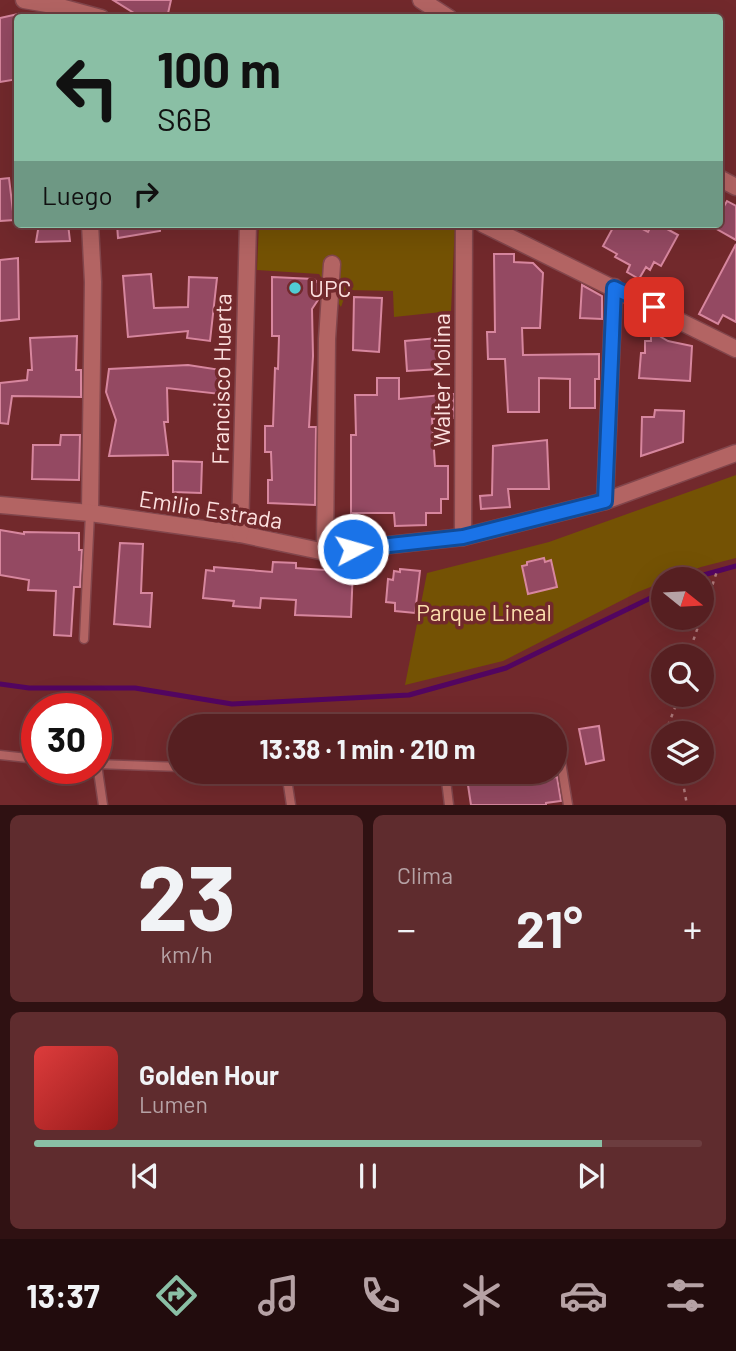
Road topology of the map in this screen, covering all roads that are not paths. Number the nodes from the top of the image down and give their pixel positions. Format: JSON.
{"nodes":[{"id":1,"x":24,"y":0,"type":"edge"},
{"id":2,"x":421,"y":0,"type":"edge"},
{"id":3,"x":54,"y":11,"type":"edge"},
{"id":4,"x":74,"y":14,"type":"edge"},
{"id":5,"x":443,"y":14,"type":"edge"},
{"id":6,"x":90,"y":228,"type":"edge"},
{"id":7,"x":248,"y":228,"type":"edge"},
{"id":8,"x":464,"y":228,"type":"edge"},
{"id":9,"x":491,"y":228,"type":"edge"},
{"id":10,"x":331,"y":264,"type":"dead end"},
{"id":11,"x":614,"y":288,"type":"junction"},
{"id":12,"x":736,"y":349,"type":"edge"},
{"id":13,"x":736,"y":453,"type":"edge"},
{"id":14,"x":605,"y":501,"type":"junction"},
{"id":15,"x":0,"y":505,"type":"edge"},
{"id":16,"x":90,"y":513,"type":"junction"},
{"id":17,"x":240,"y":534,"type":"junction"},
{"id":18,"x":463,"y":537,"type":"junction"},
{"id":19,"x":325,"y":552,"type":"junction"},
{"id":20,"x":84,"y":639,"type":"dead end"},
{"id":21,"x":0,"y":755,"type":"edge"},
{"id":22,"x":21,"y":757,"type":"edge"},
{"id":23,"x":112,"y":765,"type":"edge"},
{"id":24,"x":168,"y":767,"type":"edge"},
{"id":25,"x":99,"y":784,"type":"edge"},
{"id":26,"x":288,"y":784,"type":"edge"},
{"id":27,"x":446,"y":784,"type":"edge"},
{"id":28,"x":565,"y":784,"type":"edge"},
{"id":29,"x":103,"y":805,"type":"edge"},
{"id":30,"x":291,"y":805,"type":"edge"},
{"id":31,"x":449,"y":805,"type":"edge"},
{"id":32,"x":568,"y":805,"type":"edge"}],
"edges":[{"from":1,"to":3,"type":"street"},
{"from":2,"to":5,"type":"street"},
{"from":3,"to":4,"type":"street"},
{"from":6,"to":16,"type":"street"},
{"from":7,"to":17,"type":"street","name":"Francisco Huerta"},
{"from":8,"to":18,"type":"street","name":"Walter Molina"},
{"from":9,"to":11,"type":"street"},
{"from":10,"to":19,"type":"street"},
{"from":11,"to":12,"type":"street"},
{"from":11,"to":14,"type":"street"},
{"from":13,"to":14,"type":"street","name":"Emilio Estrada"},
{"from":14,"to":18,"type":"street","name":"Emilio Estrada"},
{"from":15,"to":16,"type":"street","name":"Emilio Estrada"},
{"from":16,"to":17,"type":"street","name":"Emilio Estrada"},
{"from":16,"to":20,"type":"lane"},
{"from":17,"to":19,"type":"street","name":"Emilio Estrada"},
{"from":18,"to":19,"type":"street","name":"Emilio Estrada"},
{"from":21,"to":22,"type":"lane"},
{"from":23,"to":24,"type":"lane"},
{"from":25,"to":29,"type":"lane"},
{"from":26,"to":30,"type":"lane"},
{"from":27,"to":31,"type":"lane"},
{"from":28,"to":32,"type":"lane"}]}
